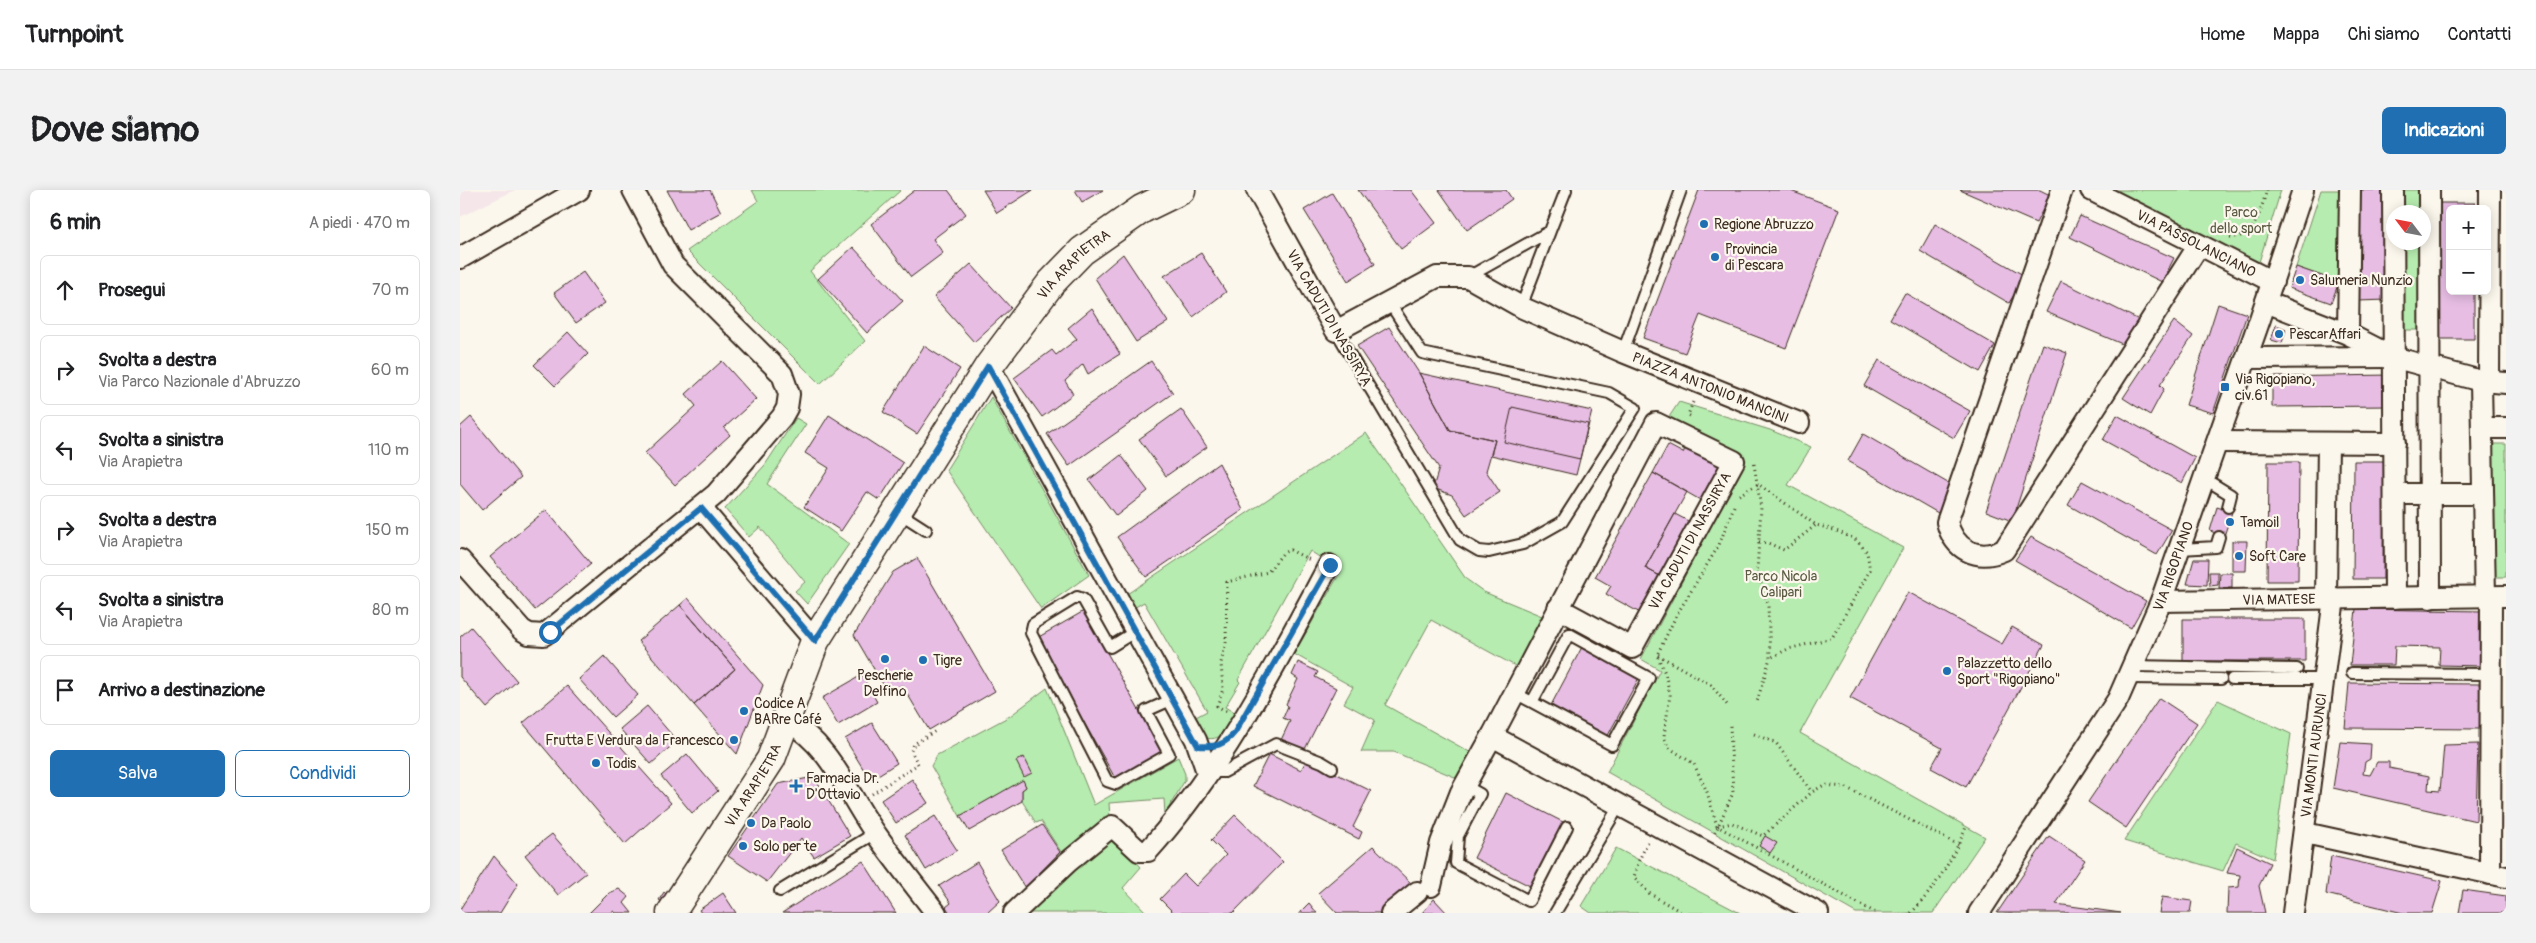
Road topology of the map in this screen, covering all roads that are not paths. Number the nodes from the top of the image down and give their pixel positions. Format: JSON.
{"nodes":[{"id":1,"x":579,"y":190,"type":"edge"},
{"id":2,"x":633,"y":190,"type":"edge"},
{"id":3,"x":1181,"y":190,"type":"edge"},
{"id":4,"x":1257,"y":190,"type":"edge"},
{"id":5,"x":1566,"y":190,"type":"edge"},
{"id":6,"x":1681,"y":190,"type":"edge"},
{"id":7,"x":2062,"y":190,"type":"edge"},
{"id":8,"x":2091,"y":190,"type":"edge"},
{"id":9,"x":2303,"y":190,"type":"edge"},
{"id":10,"x":2350,"y":190,"type":"edge"},
{"id":11,"x":2392,"y":190,"type":"edge"},
{"id":12,"x":2430,"y":190,"type":"edge"},
{"id":13,"x":2490,"y":190,"type":"edge"},
{"id":14,"x":1550,"y":231,"type":"junction"},
{"id":15,"x":2199,"y":245,"type":"junction"},
{"id":16,"x":460,"y":258,"type":"edge"},
{"id":17,"x":1468,"y":277,"type":"junction"},
{"id":18,"x":2273,"y":282,"type":"junction"},
{"id":19,"x":1389,"y":302,"type":"junction"},
{"id":20,"x":2266,"y":302,"type":"junction"},
{"id":21,"x":1521,"y":307,"type":"junction"},
{"id":22,"x":1336,"y":332,"type":"junction"},
{"id":23,"x":2348,"y":334,"type":"junction"},
{"id":24,"x":1623,"y":352,"type":"junction"},
{"id":25,"x":2393,"y":356,"type":"junction"},
{"id":26,"x":2247,"y":358,"type":"junction"},
{"id":27,"x":988,"y":366,"type":"junction"},
{"id":28,"x":2430,"y":368,"type":"junction"},
{"id":29,"x":2492,"y":382,"type":"edge"},
{"id":30,"x":1799,"y":423,"type":"dead end"},
{"id":31,"x":2482,"y":428,"type":"junction"},
{"id":32,"x":2506,"y":428,"type":"edge"},
{"id":33,"x":2218,"y":442,"type":"junction"},
{"id":34,"x":2328,"y":443,"type":"junction"},
{"id":35,"x":2395,"y":443,"type":"junction"},
{"id":36,"x":2205,"y":478,"type":"junction"},
{"id":37,"x":2395,"y":494,"type":"junction"},
{"id":38,"x":2430,"y":494,"type":"junction"},
{"id":39,"x":2483,"y":494,"type":"junction"},
{"id":40,"x":2228,"y":507,"type":"dead end"},
{"id":41,"x":701,"y":508,"type":"junction"},
{"id":42,"x":897,"y":512,"type":"junction"},
{"id":43,"x":926,"y":530,"type":"dead end"},
{"id":44,"x":2219,"y":537,"type":"dead end"},
{"id":45,"x":2180,"y":549,"type":"junction"},
{"id":46,"x":460,"y":560,"type":"edge"},
{"id":47,"x":1328,"y":568,"type":"road end"},
{"id":48,"x":2494,"y":597,"type":"edge"},
{"id":49,"x":2330,"y":598,"type":"junction"},
{"id":50,"x":2395,"y":598,"type":"junction"},
{"id":51,"x":2430,"y":598,"type":"junction"},
{"id":52,"x":2161,"y":601,"type":"junction"},
{"id":53,"x":1558,"y":608,"type":"junction"},
{"id":54,"x":1136,"y":631,"type":"junction"},
{"id":55,"x":815,"y":641,"type":"junction"},
{"id":56,"x":2298,"y":669,"type":"dead end"},
{"id":57,"x":2130,"y":672,"type":"junction"},
{"id":58,"x":2352,"y":673,"type":"dead end"},
{"id":59,"x":2498,"y":674,"type":"edge"},
{"id":60,"x":2220,"y":679,"type":"dead end"},
{"id":61,"x":2232,"y":679,"type":"dead end"},
{"id":62,"x":2324,"y":679,"type":"junction"},
{"id":63,"x":1523,"y":698,"type":"junction"},
{"id":64,"x":1173,"y":699,"type":"junction"},
{"id":65,"x":786,"y":721,"type":"junction"},
{"id":66,"x":1492,"y":736,"type":"junction"},
{"id":67,"x":1228,"y":742,"type":"junction"},
{"id":68,"x":1198,"y":746,"type":"junction"},
{"id":69,"x":1332,"y":768,"type":"dead end"},
{"id":70,"x":1212,"y":777,"type":"junction"},
{"id":71,"x":1464,"y":785,"type":"junction"},
{"id":72,"x":1619,"y":806,"type":"junction"},
{"id":73,"x":1567,"y":827,"type":"dead end"},
{"id":74,"x":875,"y":832,"type":"junction"},
{"id":75,"x":2305,"y":833,"type":"junction"},
{"id":76,"x":2498,"y":876,"type":"edge"},
{"id":77,"x":780,"y":891,"type":"dead end"},
{"id":78,"x":671,"y":913,"type":"edge"},
{"id":79,"x":936,"y":913,"type":"edge"},
{"id":80,"x":1014,"y":913,"type":"edge"},
{"id":81,"x":1392,"y":913,"type":"edge"},
{"id":82,"x":1555,"y":913,"type":"edge"},
{"id":83,"x":1818,"y":913,"type":"edge"},
{"id":84,"x":1980,"y":913,"type":"edge"},
{"id":85,"x":2293,"y":913,"type":"edge"}],
"edges":[{"from":1,"to":16,"type":"street"},
{"from":2,"to":41,"type":"street"},
{"from":3,"to":27,"type":"street","name":"VIA ARAPIETRA"},
{"from":4,"to":22,"type":"street","name":"VIA CADUTI DI NASSIRYA"},
{"from":5,"to":14,"type":"lane"},
{"from":6,"to":24,"type":"lane","name":"PIAZZA ANTONIO MANCINI"},
{"from":7,"to":15,"type":"street"},
{"from":8,"to":15,"type":"street","name":"VIA PASSOLANCIANO"},
{"from":9,"to":18,"type":"street","name":"VIA RIGOPIANO"},
{"from":10,"to":23,"type":"street"},
{"from":11,"to":25,"type":"street"},
{"from":12,"to":28,"type":"street"},
{"from":13,"to":29,"type":"street"},
{"from":14,"to":17,"type":"lane","name":"PIAZZA ANTONIO MANCINI"},
{"from":14,"to":21,"type":"lane"},
{"from":15,"to":18,"type":"street","name":"VIA PASSOLANCIANO"},
{"from":17,"to":19,"type":"street","name":"PIAZZA ANTONIO MANCINI"},
{"from":17,"to":21,"type":"street","name":"PIAZZA ANTONIO MANCINI"},
{"from":18,"to":20,"type":"street","name":"VIA RIGOPIANO"},
{"from":19,"to":22,"type":"street","name":"PIAZZA ANTONIO MANCINI"},
{"from":19,"to":22,"type":"lane","name":"VIA CADUTI DI NASSIRYA"},
{"from":20,"to":23,"type":"street"},
{"from":20,"to":26,"type":"street","name":"VIA RIGOPIANO"},
{"from":21,"to":24,"type":"street","name":"PIAZZA ANTONIO MANCINI"},
{"from":23,"to":25,"type":"street"},
{"from":24,"to":30,"type":"street","name":"PIAZZA ANTONIO MANCINI"},
{"from":25,"to":26,"type":"street"},
{"from":25,"to":28,"type":"street"},
{"from":25,"to":35,"type":"street"},
{"from":26,"to":33,"type":"street","name":"VIA RIGOPIANO"},
{"from":27,"to":42,"type":"street","name":"VIA ARAPIETRA"},
{"from":27,"to":54,"type":"street"},
{"from":28,"to":29,"type":"street"},
{"from":28,"to":38,"type":"street"},
{"from":29,"to":31,"type":"street"},
{"from":31,"to":32,"type":"street"},
{"from":31,"to":39,"type":"street"},
{"from":33,"to":34,"type":"street"},
{"from":33,"to":36,"type":"street","name":"VIA RIGOPIANO"},
{"from":34,"to":35,"type":"street"},
{"from":34,"to":49,"type":"street","name":"VIA MONTI AURUNCI"},
{"from":35,"to":37,"type":"street"},
{"from":36,"to":40,"type":"lane"},
{"from":36,"to":45,"type":"street","name":"VIA RIGOPIANO"},
{"from":37,"to":38,"type":"street"},
{"from":37,"to":50,"type":"street"},
{"from":38,"to":39,"type":"street"},
{"from":38,"to":51,"type":"street"},
{"from":39,"to":48,"type":"street"},
{"from":41,"to":46,"type":"street"},
{"from":41,"to":55,"type":"street"},
{"from":42,"to":43,"type":"lane"},
{"from":42,"to":55,"type":"street","name":"VIA ARAPIETRA"},
{"from":44,"to":45,"type":"lane"},
{"from":45,"to":52,"type":"street","name":"VIA RIGOPIANO"},
{"from":47,"to":67,"type":"street"},
{"from":48,"to":51,"type":"street","name":"VIA MATESE"},
{"from":48,"to":59,"type":"street"},
{"from":49,"to":50,"type":"street","name":"VIA MATESE"},
{"from":49,"to":52,"type":"street","name":"VIA MATESE"},
{"from":49,"to":62,"type":"street","name":"VIA MONTI AURUNCI"},
{"from":50,"to":51,"type":"street","name":"VIA MATESE"},
{"from":52,"to":57,"type":"street","name":"VIA RIGOPIANO"},
{"from":53,"to":53,"type":"street","name":"VIA CADUTI DI NASSIRYA"},
{"from":53,"to":63,"type":"street","name":"VIA CADUTI DI NASSIRYA"},
{"from":54,"to":64,"type":"street"},
{"from":54,"to":64,"type":"lane"},
{"from":55,"to":65,"type":"street","name":"VIA ARAPIETRA"},
{"from":56,"to":57,"type":"lane"},
{"from":57,"to":60,"type":"lane"},
{"from":57,"to":84,"type":"street","name":"VIA RIGOPIANO"},
{"from":58,"to":59,"type":"lane"},
{"from":59,"to":76,"type":"street"},
{"from":61,"to":62,"type":"lane"},
{"from":62,"to":75,"type":"street","name":"VIA MONTI AURUNCI"},
{"from":63,"to":63,"type":"lane"},
{"from":63,"to":66,"type":"street","name":"VIA CADUTI DI NASSIRYA"},
{"from":64,"to":68,"type":"street"},
{"from":65,"to":74,"type":"street"},
{"from":65,"to":78,"type":"street","name":"VIA ARAPIETRA"},
{"from":66,"to":71,"type":"street","name":"VIA CADUTI DI NASSIRYA"},
{"from":66,"to":72,"type":"street"},
{"from":67,"to":68,"type":"street"},
{"from":67,"to":70,"type":"street"},
{"from":68,"to":70,"type":"street"},
{"from":69,"to":70,"type":"lane"},
{"from":70,"to":80,"type":"street"},
{"from":71,"to":73,"type":"lane"},
{"from":71,"to":81,"type":"street","name":"VIA CADUTI DI NASSIRYA"},
{"from":72,"to":82,"type":"lane"},
{"from":72,"to":83,"type":"street"},
{"from":74,"to":77,"type":"lane"},
{"from":74,"to":79,"type":"street"},
{"from":75,"to":76,"type":"street"},
{"from":75,"to":85,"type":"street","name":"VIA MONTI AURUNCI"}]}
